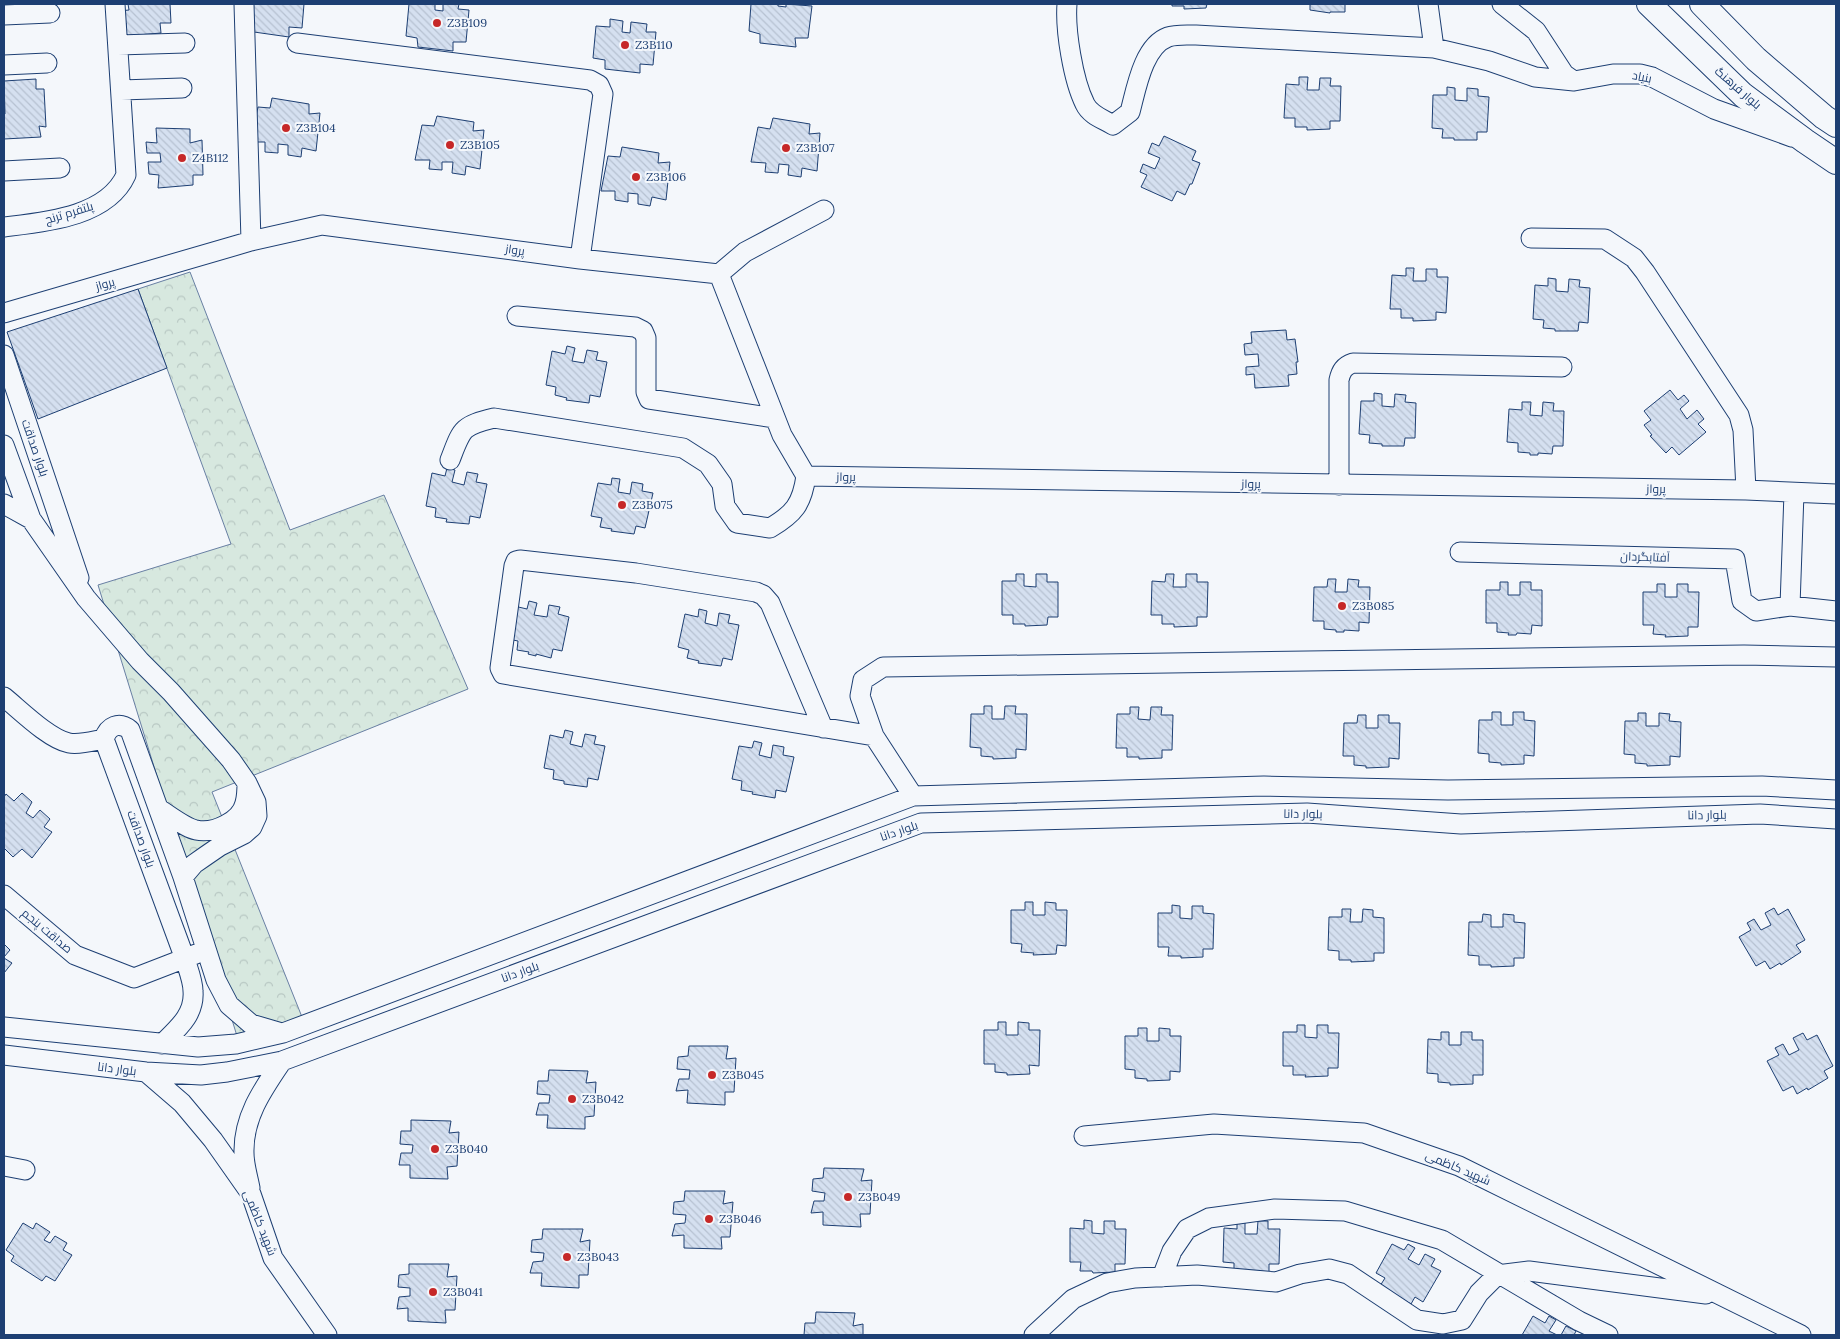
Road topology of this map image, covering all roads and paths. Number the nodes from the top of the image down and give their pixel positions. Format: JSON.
{"nodes":[{"id":1,"x":115,"y":4,"type":"edge"},
{"id":2,"x":244,"y":4,"type":"edge"},
{"id":3,"x":1067,"y":4,"type":"edge"},
{"id":4,"x":1428,"y":4,"type":"edge"},
{"id":5,"x":1502,"y":4,"type":"edge"},
{"id":6,"x":1649,"y":4,"type":"edge"},
{"id":7,"x":1702,"y":4,"type":"edge"},
{"id":8,"x":50,"y":14,"type":"dead end"},
{"id":9,"x":4,"y":15,"type":"edge"},
{"id":10,"x":185,"y":43,"type":"dead end"},
{"id":11,"x":297,"y":43,"type":"dead end"},
{"id":12,"x":118,"y":45,"type":"junction"},
{"id":13,"x":1434,"y":48,"type":"junction"},
{"id":14,"x":47,"y":64,"type":"dead end"},
{"id":15,"x":4,"y":65,"type":"edge"},
{"id":16,"x":1574,"y":81,"type":"junction"},
{"id":17,"x":182,"y":88,"type":"dead end"},
{"id":18,"x":121,"y":90,"type":"junction"},
{"id":19,"x":1836,"y":125,"type":"edge"},
{"id":20,"x":1804,"y":141,"type":"junction"},
{"id":21,"x":1836,"y":162,"type":"edge"},
{"id":22,"x":60,"y":168,"type":"dead end"},
{"id":23,"x":4,"y":171,"type":"edge"},
{"id":24,"x":824,"y":210,"type":"dead end"},
{"id":25,"x":4,"y":226,"type":"edge"},
{"id":26,"x":1531,"y":238,"type":"dead end"},
{"id":27,"x":251,"y":241,"type":"junction"},
{"id":28,"x":580,"y":259,"type":"junction"},
{"id":29,"x":719,"y":274,"type":"junction"},
{"id":30,"x":4,"y":313,"type":"edge"},
{"id":31,"x":517,"y":316,"type":"dead end"},
{"id":32,"x":4,"y":355,"type":"edge"},
{"id":33,"x":1562,"y":367,"type":"dead end"},
{"id":34,"x":775,"y":418,"type":"junction"},
{"id":35,"x":4,"y":445,"type":"edge"},
{"id":36,"x":450,"y":460,"type":"dead end"},
{"id":37,"x":806,"y":476,"type":"junction"},
{"id":38,"x":1339,"y":485,"type":"junction"},
{"id":39,"x":1746,"y":490,"type":"junction"},
{"id":40,"x":1794,"y":493,"type":"junction"},
{"id":41,"x":1836,"y":494,"type":"edge"},
{"id":42,"x":4,"y":504,"type":"edge"},
{"id":43,"x":31,"y":519,"type":"junction"},
{"id":44,"x":1460,"y":552,"type":"dead end"},
{"id":45,"x":86,"y":598,"type":"junction"},
{"id":46,"x":1790,"y":606,"type":"junction"},
{"id":47,"x":1836,"y":611,"type":"edge"},
{"id":48,"x":1836,"y":657,"type":"edge"},
{"id":49,"x":4,"y":697,"type":"edge"},
{"id":50,"x":823,"y":728,"type":"junction"},
{"id":51,"x":874,"y":736,"type":"junction"},
{"id":52,"x":104,"y":738,"type":"junction"},
{"id":53,"x":247,"y":783,"type":"junction"},
{"id":54,"x":1836,"y":790,"type":"edge"},
{"id":55,"x":913,"y":796,"type":"junction"},
{"id":56,"x":159,"y":809,"type":"junction"},
{"id":57,"x":1836,"y":819,"type":"edge"},
{"id":58,"x":183,"y":877,"type":"junction"},
{"id":59,"x":4,"y":894,"type":"edge"},
{"id":60,"x":206,"y":949,"type":"junction"},
{"id":61,"x":185,"y":959,"type":"junction"},
{"id":62,"x":4,"y":1027,"type":"edge"},
{"id":63,"x":282,"y":1033,"type":"junction"},
{"id":64,"x":162,"y":1044,"type":"junction"},
{"id":65,"x":4,"y":1055,"type":"edge"},
{"id":66,"x":282,"y":1061,"type":"junction"},
{"id":67,"x":146,"y":1072,"type":"junction"},
{"id":68,"x":1084,"y":1136,"type":"dead end"},
{"id":69,"x":4,"y":1166,"type":"edge"},
{"id":70,"x":25,"y":1170,"type":"dead end"},
{"id":71,"x":251,"y":1194,"type":"junction"},
{"id":72,"x":1502,"y":1275,"type":"junction"},
{"id":73,"x":1162,"y":1277,"type":"junction"},
{"id":74,"x":1722,"y":1296,"type":"junction"},
{"id":75,"x":328,"y":1335,"type":"edge"},
{"id":76,"x":1034,"y":1335,"type":"edge"},
{"id":77,"x":1608,"y":1335,"type":"edge"},
{"id":78,"x":1801,"y":1335,"type":"edge"}],
"edges":[{"from":1,"to":12,"type":"street","name":"پلتفرم ترنج"},
{"from":2,"to":27,"type":"street"},
{"from":3,"to":13,"type":"street","name":"بنیاد"},
{"from":4,"to":13,"type":"street"},
{"from":5,"to":16,"type":"street"},
{"from":6,"to":20,"type":"main road","name":"بلوار فرهنگ"},
{"from":7,"to":19,"type":"main road"},
{"from":8,"to":9,"type":"street"},
{"from":10,"to":12,"type":"street"},
{"from":11,"to":28,"type":"street"},
{"from":12,"to":18,"type":"street","name":"پلتفرم ترنج"},
{"from":13,"to":16,"type":"street","name":"بنیاد"},
{"from":14,"to":15,"type":"street"},
{"from":16,"to":20,"type":"street","name":"بنیاد"},
{"from":17,"to":18,"type":"street"},
{"from":18,"to":25,"type":"street","name":"پلتفرم ترنج"},
{"from":20,"to":21,"type":"main road","name":"بلوار فرهنگ"},
{"from":22,"to":23,"type":"street"},
{"from":24,"to":29,"type":"street"},
{"from":26,"to":39,"type":"street"},
{"from":27,"to":28,"type":"street","name":"پرواز"},
{"from":27,"to":30,"type":"street","name":"پرواز"},
{"from":28,"to":29,"type":"street","name":"پرواز"},
{"from":29,"to":34,"type":"street"},
{"from":31,"to":34,"type":"street"},
{"from":32,"to":45,"type":"street","name":"بلوار صداقت"},
{"from":33,"to":38,"type":"street"},
{"from":34,"to":37,"type":"street"},
{"from":35,"to":43,"type":"street","name":"بلوار صداقت"},
{"from":36,"to":37,"type":"street"},
{"from":37,"to":38,"type":"street","name":"پرواز"},
{"from":38,"to":39,"type":"street","name":"پرواز"},
{"from":39,"to":40,"type":"street","name":"پرواز"},
{"from":40,"to":41,"type":"street","name":"پرواز"},
{"from":40,"to":46,"type":"street"},
{"from":42,"to":43,"type":"street"},
{"from":43,"to":45,"type":"street","name":"بلوار صداقت"},
{"from":44,"to":46,"type":"street","name":"آفتابگردان"},
{"from":45,"to":53,"type":"street","name":"بلوار صداقت"},
{"from":46,"to":47,"type":"street","name":"آفتابگردان"},
{"from":48,"to":51,"type":"street"},
{"from":49,"to":52,"type":"street"},
{"from":50,"to":50,"type":"street"},
{"from":50,"to":51,"type":"street"},
{"from":51,"to":55,"type":"street"},
{"from":52,"to":56,"type":"street"},
{"from":52,"to":61,"type":"street","name":"بلوار صداقت"},
{"from":53,"to":56,"type":"street"},
{"from":53,"to":58,"type":"street","name":"بلوار صداقت"},
{"from":54,"to":55,"type":"street"},
{"from":55,"to":63,"type":"street"},
{"from":56,"to":58,"type":"street"},
{"from":57,"to":66,"type":"street","name":"بلوار دانا"},
{"from":58,"to":60,"type":"street"},
{"from":59,"to":61,"type":"street","name":"صداقت پنجم"},
{"from":60,"to":61,"type":"street","name":"صداقت پنجم"},
{"from":60,"to":63,"type":"street"},
{"from":61,"to":64,"type":"street","name":"بلوار صداقت"},
{"from":62,"to":64,"type":"street"},
{"from":63,"to":64,"type":"street"},
{"from":65,"to":67,"type":"street","name":"بلوار دانا"},
{"from":66,"to":67,"type":"street","name":"بلوار دانا"},
{"from":66,"to":71,"type":"street"},
{"from":67,"to":71,"type":"street","name":"شهید کاظمی"},
{"from":68,"to":74,"type":"street","name":"شهید کاظمی"},
{"from":69,"to":70,"type":"street"},
{"from":71,"to":75,"type":"street","name":"شهید کاظمی"},
{"from":72,"to":73,"type":"street"},
{"from":72,"to":73,"type":"street"},
{"from":72,"to":74,"type":"street"},
{"from":72,"to":77,"type":"street"},
{"from":73,"to":76,"type":"street"},
{"from":74,"to":78,"type":"street","name":"شهید کاظمی"}]}
